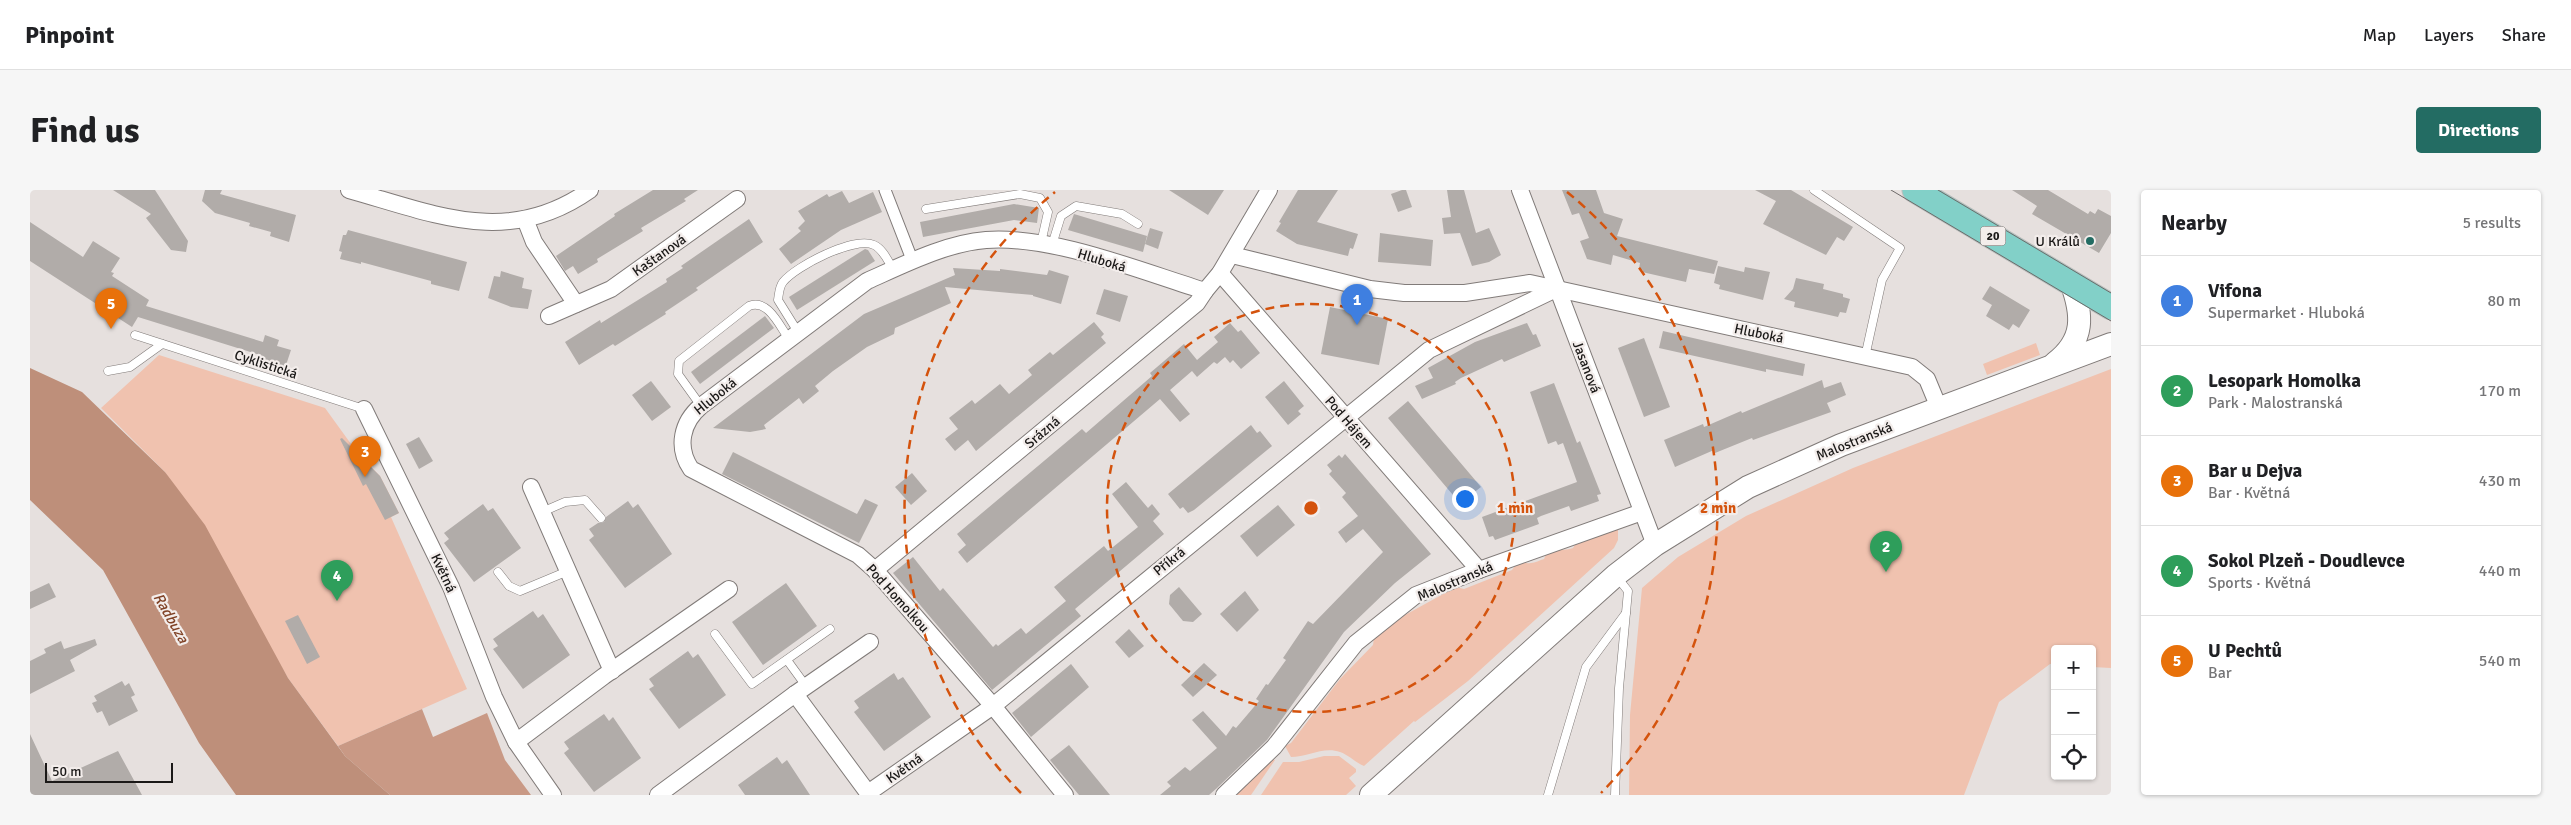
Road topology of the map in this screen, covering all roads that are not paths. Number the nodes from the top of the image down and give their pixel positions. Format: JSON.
{"nodes":[{"id":1,"x":349,"y":190,"type":"edge"},
{"id":2,"x":590,"y":190,"type":"edge"},
{"id":3,"x":885,"y":190,"type":"edge"},
{"id":4,"x":1269,"y":190,"type":"edge"},
{"id":5,"x":1520,"y":190,"type":"edge"},
{"id":6,"x":1814,"y":190,"type":"edge"},
{"id":7,"x":1915,"y":190,"type":"edge"},
{"id":8,"x":737,"y":199,"type":"dead end"},
{"id":9,"x":926,"y":210,"type":"dead end"},
{"id":10,"x":525,"y":219,"type":"junction"},
{"id":11,"x":1138,"y":224,"type":"dead end"},
{"id":12,"x":1047,"y":244,"type":"junction"},
{"id":13,"x":1232,"y":255,"type":"junction"},
{"id":14,"x":914,"y":262,"type":"junction"},
{"id":15,"x":893,"y":269,"type":"junction"},
{"id":16,"x":1220,"y":273,"type":"junction"},
{"id":17,"x":2071,"y":282,"type":"junction"},
{"id":18,"x":1556,"y":289,"type":"junction"},
{"id":19,"x":1205,"y":291,"type":"junction"},
{"id":20,"x":576,"y":304,"type":"junction"},
{"id":21,"x":2111,"y":307,"type":"edge"},
{"id":22,"x":549,"y":316,"type":"dead end"},
{"id":23,"x":135,"y":336,"type":"dead end"},
{"id":24,"x":794,"y":336,"type":"junction"},
{"id":25,"x":162,"y":344,"type":"junction"},
{"id":26,"x":2111,"y":344,"type":"edge"},
{"id":27,"x":1865,"y":357,"type":"junction"},
{"id":28,"x":108,"y":371,"type":"dead end"},
{"id":29,"x":2039,"y":372,"type":"junction"},
{"id":30,"x":701,"y":406,"type":"junction"},
{"id":31,"x":1939,"y":408,"type":"junction"},
{"id":32,"x":364,"y":409,"type":"joint"},
{"id":33,"x":1345,"y":417,"type":"junction"},
{"id":34,"x":683,"y":430,"type":"joint"},
{"id":35,"x":531,"y":487,"type":"dead end"},
{"id":36,"x":542,"y":512,"type":"junction"},
{"id":37,"x":1642,"y":512,"type":"junction"},
{"id":38,"x":601,"y":518,"type":"dead end"},
{"id":39,"x":1655,"y":545,"type":"junction"},
{"id":40,"x":875,"y":570,"type":"junction"},
{"id":41,"x":1479,"y":570,"type":"junction"},
{"id":42,"x":568,"y":571,"type":"junction"},
{"id":43,"x":498,"y":572,"type":"dead end"},
{"id":44,"x":1616,"y":575,"type":"junction"},
{"id":45,"x":729,"y":589,"type":"dead end"},
{"id":46,"x":1628,"y":612,"type":"junction"},
{"id":47,"x":830,"y":629,"type":"dead end"},
{"id":48,"x":715,"y":634,"type":"dead end"},
{"id":49,"x":870,"y":642,"type":"dead end"},
{"id":50,"x":787,"y":660,"type":"junction"},
{"id":51,"x":612,"y":670,"type":"junction"},
{"id":52,"x":800,"y":690,"type":"junction"},
{"id":53,"x":993,"y":706,"type":"junction"},
{"id":54,"x":516,"y":742,"type":"junction"},
{"id":55,"x":553,"y":795,"type":"edge"},
{"id":56,"x":658,"y":795,"type":"edge"},
{"id":57,"x":1065,"y":795,"type":"edge"},
{"id":58,"x":1224,"y":795,"type":"edge"},
{"id":59,"x":1371,"y":795,"type":"edge"},
{"id":60,"x":1548,"y":795,"type":"edge"},
{"id":61,"x":1615,"y":795,"type":"edge"}],
"edges":[{"from":1,"to":10,"type":"street"},
{"from":2,"to":10,"type":"street"},
{"from":3,"to":14,"type":"street"},
{"from":4,"to":13,"type":"street"},
{"from":5,"to":18,"type":"street","name":"Jasanová"},
{"from":6,"to":27,"type":"lane"},
{"from":7,"to":17,"type":"main road","number":"20"},
{"from":8,"to":20,"type":"street","name":"Kaštanová"},
{"from":9,"to":12,"type":"lane"},
{"from":10,"to":20,"type":"street"},
{"from":11,"to":12,"type":"lane"},
{"from":12,"to":14,"type":"street","name":"Hluboká"},
{"from":12,"to":19,"type":"street","name":"Hluboká"},
{"from":13,"to":16,"type":"street"},
{"from":13,"to":18,"type":"street","name":"Hluboká"},
{"from":14,"to":15,"type":"street","name":"Hluboká"},
{"from":15,"to":24,"type":"street","name":"Hluboká"},
{"from":15,"to":24,"type":"lane"},
{"from":16,"to":19,"type":"street"},
{"from":16,"to":33,"type":"street","name":"Pod Hájem"},
{"from":17,"to":21,"type":"main road","number":"20"},
{"from":17,"to":29,"type":"main road"},
{"from":18,"to":27,"type":"street","name":"Hluboká"},
{"from":18,"to":33,"type":"street"},
{"from":18,"to":37,"type":"street","name":"Jasanová"},
{"from":19,"to":40,"type":"street","name":"Srázná"},
{"from":20,"to":22,"type":"street","name":"Kaštanová"},
{"from":23,"to":25,"type":"lane","name":"Cyklistická"},
{"from":24,"to":30,"type":"street","name":"Hluboká"},
{"from":24,"to":30,"type":"lane"},
{"from":25,"to":28,"type":"lane"},
{"from":25,"to":32,"type":"lane","name":"Cyklistická"},
{"from":26,"to":29,"type":"main road","name":"Malostranská"},
{"from":27,"to":31,"type":"street","name":"Hluboká"},
{"from":29,"to":31,"type":"main road","name":"Malostranská"},
{"from":30,"to":34,"type":"street","name":"Hluboká"},
{"from":31,"to":39,"type":"main road","name":"Malostranská"},
{"from":32,"to":54,"type":"street","name":"Květná"},
{"from":33,"to":41,"type":"street","name":"Pod Hájem"},
{"from":33,"to":53,"type":"street","name":"Příkrá"},
{"from":34,"to":40,"type":"street","name":"Pod Homolkou"},
{"from":35,"to":36,"type":"street"},
{"from":36,"to":38,"type":"lane"},
{"from":36,"to":42,"type":"street"},
{"from":37,"to":39,"type":"street","name":"Jasanová"},
{"from":37,"to":41,"type":"street","name":"Malostranská"},
{"from":39,"to":44,"type":"main road","name":"Malostranská"},
{"from":40,"to":53,"type":"street","name":"Pod Homolkou"},
{"from":41,"to":58,"type":"street","name":"Malostranská"},
{"from":42,"to":43,"type":"lane"},
{"from":42,"to":51,"type":"street"},
{"from":44,"to":46,"type":"lane"},
{"from":44,"to":59,"type":"main road","name":"Malostranská"},
{"from":45,"to":51,"type":"street"},
{"from":46,"to":60,"type":"lane"},
{"from":46,"to":61,"type":"lane"},
{"from":47,"to":50,"type":"lane"},
{"from":48,"to":50,"type":"lane"},
{"from":49,"to":52,"type":"street"},
{"from":50,"to":52,"type":"lane"},
{"from":51,"to":54,"type":"street"},
{"from":52,"to":53,"type":"street","name":"Květná"},
{"from":52,"to":56,"type":"street"},
{"from":53,"to":57,"type":"street","name":"Pod Homolkou"},
{"from":54,"to":55,"type":"street","name":"Květná"}]}
